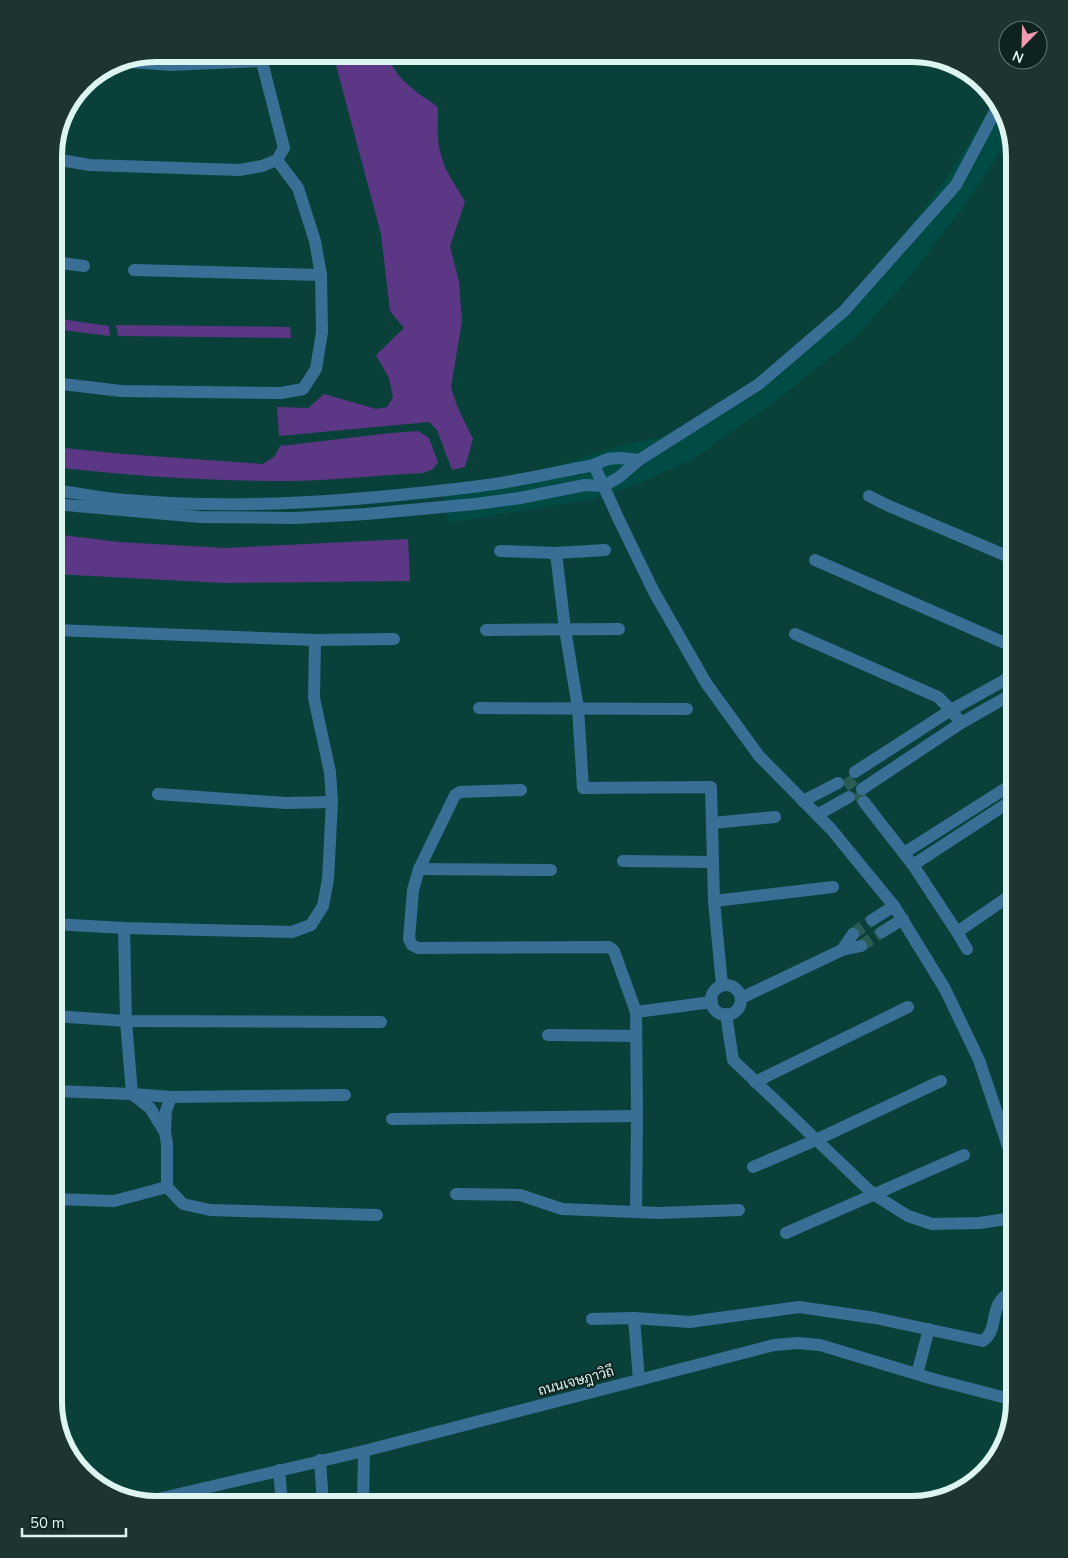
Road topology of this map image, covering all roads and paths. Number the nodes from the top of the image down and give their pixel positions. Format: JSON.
{"nodes":[{"id":1,"x":148,"y":63,"type":"edge"},
{"id":2,"x":196,"y":63,"type":"edge"},
{"id":3,"x":262,"y":63,"type":"edge"},
{"id":4,"x":994,"y":113,"type":"edge"},
{"id":5,"x":63,"y":160,"type":"edge"},
{"id":6,"x":277,"y":160,"type":"junction"},
{"id":7,"x":63,"y":263,"type":"edge"},
{"id":8,"x":84,"y":266,"type":"dead end"},
{"id":9,"x":134,"y":270,"type":"dead end"},
{"id":10,"x":321,"y":275,"type":"junction"},
{"id":11,"x":63,"y":384,"type":"edge"},
{"id":12,"x":639,"y":460,"type":"junction"},
{"id":13,"x":594,"y":465,"type":"junction"},
{"id":14,"x":603,"y":486,"type":"junction"},
{"id":15,"x":475,"y":487,"type":"junction"},
{"id":16,"x":63,"y":491,"type":"edge"},
{"id":17,"x":869,"y":496,"type":"dead end"},
{"id":18,"x":475,"y":504,"type":"junction"},
{"id":19,"x":63,"y":505,"type":"edge"},
{"id":20,"x":605,"y":550,"type":"dead end"},
{"id":21,"x":500,"y":551,"type":"dead end"},
{"id":22,"x":556,"y":553,"type":"junction"},
{"id":23,"x":1006,"y":556,"type":"edge"},
{"id":24,"x":815,"y":560,"type":"dead end"},
{"id":25,"x":565,"y":629,"type":"junction"},
{"id":26,"x":619,"y":629,"type":"dead end"},
{"id":27,"x":63,"y":630,"type":"edge"},
{"id":28,"x":486,"y":630,"type":"dead end"},
{"id":29,"x":795,"y":634,"type":"dead end"},
{"id":30,"x":394,"y":639,"type":"dead end"},
{"id":31,"x":314,"y":640,"type":"junction"},
{"id":32,"x":1006,"y":644,"type":"edge"},
{"id":33,"x":1006,"y":679,"type":"edge"},
{"id":34,"x":1006,"y":698,"type":"edge"},
{"id":35,"x":479,"y":708,"type":"dead end"},
{"id":36,"x":578,"y":708,"type":"junction"},
{"id":37,"x":687,"y":709,"type":"dead end"},
{"id":38,"x":951,"y":710,"type":"junction"},
{"id":39,"x":961,"y":723,"type":"junction"},
{"id":40,"x":855,"y":772,"type":"dead end"},
{"id":41,"x":838,"y":783,"type":"dead end"},
{"id":42,"x":1006,"y":788,"type":"edge"},
{"id":43,"x":520,"y":790,"type":"dead end"},
{"id":44,"x":158,"y":794,"type":"dead end"},
{"id":45,"x":849,"y":797,"type":"dead end"},
{"id":46,"x":803,"y":801,"type":"junction"},
{"id":47,"x":332,"y":802,"type":"junction"},
{"id":48,"x":1006,"y":804,"type":"edge"},
{"id":49,"x":817,"y":815,"type":"junction"},
{"id":50,"x":775,"y":816,"type":"dead end"},
{"id":51,"x":712,"y":823,"type":"junction"},
{"id":52,"x":904,"y":854,"type":"junction"},
{"id":53,"x":622,"y":861,"type":"dead end"},
{"id":54,"x":713,"y":862,"type":"junction"},
{"id":55,"x":912,"y":865,"type":"junction"},
{"id":56,"x":419,"y":869,"type":"junction"},
{"id":57,"x":551,"y":870,"type":"dead end"},
{"id":58,"x":833,"y":887,"type":"dead end"},
{"id":59,"x":1006,"y":899,"type":"edge"},
{"id":60,"x":714,"y":901,"type":"junction"},
{"id":61,"x":894,"y":906,"type":"junction"},
{"id":62,"x":902,"y":919,"type":"junction"},
{"id":63,"x":872,"y":920,"type":"tunnel mouth"},
{"id":64,"x":62,"y":924,"type":"edge"},
{"id":65,"x":124,"y":928,"type":"junction"},
{"id":66,"x":882,"y":932,"type":"tunnel mouth"},
{"id":67,"x":957,"y":932,"type":"junction"},
{"id":68,"x":853,"y":934,"type":"tunnel mouth"},
{"id":69,"x":861,"y":946,"type":"tunnel mouth"},
{"id":70,"x":968,"y":949,"type":"dead end"},
{"id":71,"x":842,"y":950,"type":"junction"},
{"id":72,"x":722,"y":985,"type":"junction"},
{"id":73,"x":741,"y":998,"type":"junction"},
{"id":74,"x":706,"y":1003,"type":"junction"},
{"id":75,"x":908,"y":1006,"type":"dead end"},
{"id":76,"x":636,"y":1012,"type":"junction"},
{"id":77,"x":726,"y":1014,"type":"junction"},
{"id":78,"x":62,"y":1017,"type":"edge"},
{"id":79,"x":126,"y":1021,"type":"junction"},
{"id":80,"x":381,"y":1022,"type":"dead end"},
{"id":81,"x":548,"y":1035,"type":"dead end"},
{"id":82,"x":636,"y":1036,"type":"junction"},
{"id":83,"x":941,"y":1081,"type":"dead end"},
{"id":84,"x":755,"y":1082,"type":"junction"},
{"id":85,"x":62,"y":1091,"type":"edge"},
{"id":86,"x":132,"y":1094,"type":"junction"},
{"id":87,"x":344,"y":1095,"type":"dead end"},
{"id":88,"x":171,"y":1097,"type":"junction"},
{"id":89,"x":637,"y":1116,"type":"junction"},
{"id":90,"x":392,"y":1119,"type":"dead end"},
{"id":91,"x":165,"y":1132,"type":"junction"},
{"id":92,"x":1006,"y":1139,"type":"edge"},
{"id":93,"x":816,"y":1140,"type":"junction"},
{"id":94,"x":964,"y":1155,"type":"dead end"},
{"id":95,"x":754,"y":1167,"type":"dead end"},
{"id":96,"x":167,"y":1187,"type":"junction"},
{"id":97,"x":456,"y":1194,"type":"dead end"},
{"id":98,"x":873,"y":1194,"type":"junction"},
{"id":99,"x":62,"y":1199,"type":"edge"},
{"id":100,"x":739,"y":1210,"type":"dead end"},
{"id":101,"x":636,"y":1212,"type":"junction"},
{"id":102,"x":377,"y":1215,"type":"dead end"},
{"id":103,"x":1006,"y":1219,"type":"edge"},
{"id":104,"x":786,"y":1233,"type":"dead end"},
{"id":105,"x":1006,"y":1294,"type":"edge"},
{"id":106,"x":634,"y":1318,"type":"junction"},
{"id":107,"x":592,"y":1319,"type":"dead end"},
{"id":108,"x":929,"y":1330,"type":"junction"},
{"id":109,"x":917,"y":1374,"type":"junction"},
{"id":110,"x":639,"y":1380,"type":"junction"},
{"id":111,"x":1006,"y":1398,"type":"edge"},
{"id":112,"x":364,"y":1451,"type":"junction"},
{"id":113,"x":320,"y":1460,"type":"junction"},
{"id":114,"x":279,"y":1470,"type":"junction"},
{"id":115,"x":174,"y":1495,"type":"edge"},
{"id":116,"x":281,"y":1495,"type":"edge"},
{"id":117,"x":322,"y":1495,"type":"edge"},
{"id":118,"x":363,"y":1495,"type":"edge"}],
"edges":[{"from":1,"to":2,"type":"street"},
{"from":3,"to":6,"type":"street"},
{"from":4,"to":12,"type":"street"},
{"from":5,"to":6,"type":"street"},
{"from":6,"to":10,"type":"street"},
{"from":7,"to":8,"type":"street"},
{"from":9,"to":10,"type":"street"},
{"from":10,"to":11,"type":"street"},
{"from":12,"to":13,"type":"street"},
{"from":12,"to":14,"type":"street"},
{"from":13,"to":14,"type":"street"},
{"from":13,"to":15,"type":"street"},
{"from":14,"to":18,"type":"street"},
{"from":14,"to":46,"type":"street"},
{"from":15,"to":16,"type":"street"},
{"from":15,"to":18,"type":"street"},
{"from":17,"to":23,"type":"street"},
{"from":18,"to":19,"type":"street"},
{"from":20,"to":22,"type":"street"},
{"from":21,"to":22,"type":"street"},
{"from":22,"to":25,"type":"street"},
{"from":24,"to":32,"type":"street"},
{"from":25,"to":26,"type":"street"},
{"from":25,"to":28,"type":"street"},
{"from":25,"to":36,"type":"street"},
{"from":27,"to":31,"type":"street"},
{"from":29,"to":38,"type":"street"},
{"from":30,"to":31,"type":"street"},
{"from":31,"to":47,"type":"street"},
{"from":33,"to":38,"type":"street"},
{"from":34,"to":39,"type":"street"},
{"from":35,"to":36,"type":"street"},
{"from":36,"to":37,"type":"street"},
{"from":36,"to":51,"type":"street"},
{"from":38,"to":39,"type":"street"},
{"from":38,"to":40,"type":"street"},
{"from":39,"to":52,"type":"street"},
{"from":41,"to":46,"type":"street"},
{"from":42,"to":52,"type":"street"},
{"from":43,"to":56,"type":"street"},
{"from":44,"to":47,"type":"street"},
{"from":45,"to":49,"type":"street"},
{"from":46,"to":49,"type":"street"},
{"from":47,"to":65,"type":"street"},
{"from":48,"to":55,"type":"street"},
{"from":49,"to":61,"type":"street"},
{"from":50,"to":51,"type":"street"},
{"from":51,"to":54,"type":"street"},
{"from":52,"to":55,"type":"street"},
{"from":53,"to":54,"type":"street"},
{"from":54,"to":60,"type":"street"},
{"from":55,"to":67,"type":"street"},
{"from":56,"to":57,"type":"street"},
{"from":56,"to":76,"type":"street"},
{"from":58,"to":60,"type":"street"},
{"from":59,"to":67,"type":"street"},
{"from":60,"to":72,"type":"street"},
{"from":61,"to":62,"type":"street"},
{"from":61,"to":63,"type":"street"},
{"from":62,"to":66,"type":"street"},
{"from":62,"to":92,"type":"street"},
{"from":64,"to":65,"type":"street"},
{"from":65,"to":79,"type":"street"},
{"from":67,"to":70,"type":"street"},
{"from":68,"to":71,"type":"street"},
{"from":69,"to":71,"type":"street"},
{"from":71,"to":73,"type":"street"},
{"from":72,"to":73,"type":"street"},
{"from":72,"to":74,"type":"street"},
{"from":73,"to":77,"type":"street"},
{"from":74,"to":76,"type":"street"},
{"from":74,"to":77,"type":"street"},
{"from":75,"to":84,"type":"street"},
{"from":76,"to":82,"type":"street"},
{"from":77,"to":84,"type":"street"},
{"from":78,"to":79,"type":"street"},
{"from":79,"to":80,"type":"street"},
{"from":79,"to":86,"type":"street"},
{"from":81,"to":82,"type":"street"},
{"from":82,"to":89,"type":"street"},
{"from":83,"to":93,"type":"street"},
{"from":84,"to":93,"type":"street"},
{"from":85,"to":86,"type":"street"},
{"from":86,"to":88,"type":"street"},
{"from":86,"to":91,"type":"street"},
{"from":87,"to":88,"type":"street"},
{"from":88,"to":91,"type":"street"},
{"from":89,"to":90,"type":"street"},
{"from":89,"to":101,"type":"street"},
{"from":91,"to":96,"type":"street"},
{"from":93,"to":95,"type":"street"},
{"from":93,"to":98,"type":"street"},
{"from":94,"to":98,"type":"street"},
{"from":96,"to":99,"type":"street"},
{"from":96,"to":102,"type":"street"},
{"from":97,"to":101,"type":"street"},
{"from":98,"to":103,"type":"street"},
{"from":98,"to":104,"type":"street"},
{"from":100,"to":101,"type":"street"},
{"from":105,"to":108,"type":"street"},
{"from":106,"to":107,"type":"street"},
{"from":106,"to":108,"type":"street"},
{"from":106,"to":110,"type":"street"},
{"from":108,"to":109,"type":"street"},
{"from":109,"to":110,"type":"street","name":"ถนนเจษฎาวิถี"},
{"from":109,"to":111,"type":"street","name":"ถนนเจษฎาวิถี"},
{"from":110,"to":112,"type":"street","name":"ถนนเจษฎาวิถี"},
{"from":112,"to":113,"type":"street","name":"ถนนเจษฎาวิถี"},
{"from":112,"to":118,"type":"street"},
{"from":113,"to":114,"type":"street","name":"ถนนเจษฎาวิถี"},
{"from":113,"to":117,"type":"street"},
{"from":114,"to":115,"type":"street","name":"ถนนเจษฎาวิถี"},
{"from":114,"to":116,"type":"street"}]}
